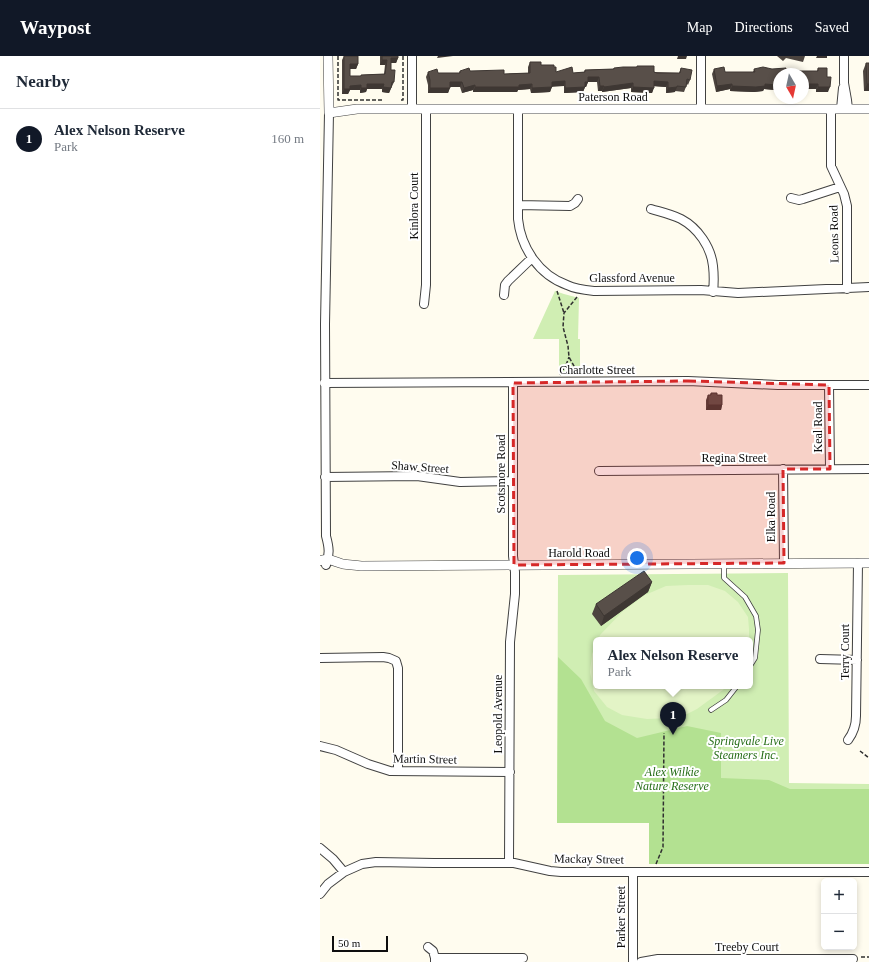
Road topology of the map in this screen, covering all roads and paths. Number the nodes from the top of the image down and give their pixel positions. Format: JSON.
{"nodes":[{"id":1,"x":328,"y":56,"type":"edge"},
{"id":2,"x":338,"y":56,"type":"edge"},
{"id":3,"x":403,"y":56,"type":"edge"},
{"id":4,"x":412,"y":56,"type":"edge"},
{"id":5,"x":701,"y":56,"type":"edge"},
{"id":6,"x":844,"y":56,"type":"edge"},
{"id":7,"x":389,"y":100,"type":"dead end"},
{"id":8,"x":396,"y":100,"type":"dead end"},
{"id":9,"x":329,"y":109,"type":"junction"},
{"id":10,"x":412,"y":109,"type":"junction"},
{"id":11,"x":426,"y":109,"type":"junction"},
{"id":12,"x":518,"y":109,"type":"junction"},
{"id":13,"x":701,"y":109,"type":"junction"},
{"id":14,"x":831,"y":109,"type":"junction"},
{"id":15,"x":844,"y":109,"type":"junction"},
{"id":16,"x":869,"y":109,"type":"edge"},
{"id":17,"x":840,"y":188,"type":"junction"},
{"id":18,"x":790,"y":198,"type":"dead end"},
{"id":19,"x":578,"y":199,"type":"dead end"},
{"id":20,"x":324,"y":205,"type":"edge"},
{"id":21,"x":518,"y":205,"type":"junction"},
{"id":22,"x":651,"y":209,"type":"dead end"},
{"id":23,"x":532,"y":258,"type":"junction"},
{"id":24,"x":869,"y":287,"type":"edge"},
{"id":25,"x":323,"y":288,"type":"edge"},
{"id":26,"x":847,"y":288,"type":"junction"},
{"id":27,"x":557,"y":291,"type":"dead end"},
{"id":28,"x":714,"y":292,"type":"junction"},
{"id":29,"x":504,"y":295,"type":"dead end"},
{"id":30,"x":577,"y":297,"type":"dead end"},
{"id":31,"x":424,"y":304,"type":"dead end"},
{"id":32,"x":564,"y":313,"type":"junction"},
{"id":33,"x":569,"y":357,"type":"junction"},
{"id":34,"x":560,"y":375,"type":"dead end"},
{"id":35,"x":579,"y":375,"type":"dead end"},
{"id":36,"x":513,"y":382,"type":"junction"},
{"id":37,"x":324,"y":383,"type":"junction"},
{"id":38,"x":830,"y":385,"type":"junction"},
{"id":39,"x":869,"y":385,"type":"edge"},
{"id":40,"x":322,"y":406,"type":"edge"},
{"id":41,"x":323,"y":462,"type":"edge"},
{"id":42,"x":830,"y":469,"type":"junction"},
{"id":43,"x":869,"y":469,"type":"edge"},
{"id":44,"x":783,"y":470,"type":"junction"},
{"id":45,"x":600,"y":471,"type":"dead end"},
{"id":46,"x":325,"y":477,"type":"junction"},
{"id":47,"x":513,"y":481,"type":"junction"},
{"id":48,"x":324,"y":562,"type":"edge"},
{"id":49,"x":858,"y":563,"type":"junction"},
{"id":50,"x":869,"y":563,"type":"edge"},
{"id":51,"x":724,"y":564,"type":"junction"},
{"id":52,"x":784,"y":564,"type":"junction"},
{"id":53,"x":514,"y":565,"type":"junction"},
{"id":54,"x":320,"y":658,"type":"edge"},
{"id":55,"x":820,"y":659,"type":"dead end"},
{"id":56,"x":857,"y":660,"type":"junction"},
{"id":57,"x":753,"y":661,"type":"edge"},
{"id":58,"x":735,"y":689,"type":"edge"},
{"id":59,"x":711,"y":710,"type":"dead end"},
{"id":60,"x":664,"y":733,"type":"dead end"},
{"id":61,"x":848,"y":740,"type":"dead end"},
{"id":62,"x":320,"y":746,"type":"edge"},
{"id":63,"x":860,"y":751,"type":"dead end"},
{"id":64,"x":869,"y":758,"type":"edge"},
{"id":65,"x":398,"y":771,"type":"junction"},
{"id":66,"x":510,"y":772,"type":"junction"},
{"id":67,"x":320,"y":848,"type":"edge"},
{"id":68,"x":509,"y":863,"type":"junction"},
{"id":69,"x":344,"y":872,"type":"junction"},
{"id":70,"x":633,"y":872,"type":"junction"},
{"id":71,"x":653,"y":872,"type":"junction"},
{"id":72,"x":869,"y":872,"type":"edge"},
{"id":73,"x":320,"y":894,"type":"edge"},
{"id":74,"x":428,"y":947,"type":"dead end"},
{"id":75,"x":523,"y":958,"type":"dead end"},
{"id":76,"x":853,"y":959,"type":"dead end"},
{"id":77,"x":435,"y":960,"type":"edge"},
{"id":78,"x":633,"y":962,"type":"edge"},
{"id":79,"x":641,"y":962,"type":"edge"}],
"edges":[{"from":1,"to":9,"type":"street"},
{"from":2,"to":7,"type":"path"},
{"from":3,"to":8,"type":"path"},
{"from":4,"to":10,"type":"street"},
{"from":5,"to":13,"type":"street"},
{"from":6,"to":15,"type":"street"},
{"from":9,"to":10,"type":"street","name":"Paterson Road"},
{"from":9,"to":20,"type":"street"},
{"from":10,"to":11,"type":"street","name":"Paterson Road"},
{"from":11,"to":12,"type":"street","name":"Paterson Road"},
{"from":11,"to":31,"type":"street","name":"Kinlora Court"},
{"from":12,"to":13,"type":"street","name":"Paterson Road"},
{"from":12,"to":21,"type":"street","name":"Glassford Avenue"},
{"from":13,"to":14,"type":"street","name":"Paterson Road"},
{"from":14,"to":15,"type":"street","name":"Paterson Road"},
{"from":14,"to":17,"type":"street","name":"Leons Road"},
{"from":15,"to":16,"type":"street","name":"Paterson Road"},
{"from":17,"to":18,"type":"street"},
{"from":17,"to":26,"type":"street","name":"Leons Road"},
{"from":19,"to":21,"type":"street"},
{"from":20,"to":25,"type":"street"},
{"from":21,"to":23,"type":"street","name":"Glassford Avenue"},
{"from":22,"to":28,"type":"street"},
{"from":23,"to":28,"type":"street","name":"Glassford Avenue"},
{"from":23,"to":29,"type":"street"},
{"from":24,"to":26,"type":"street","name":"Glassford Avenue"},
{"from":25,"to":37,"type":"street"},
{"from":26,"to":28,"type":"street","name":"Glassford Avenue"},
{"from":27,"to":32,"type":"path"},
{"from":30,"to":32,"type":"path"},
{"from":32,"to":33,"type":"path"},
{"from":33,"to":34,"type":"path"},
{"from":33,"to":35,"type":"path"},
{"from":36,"to":37,"type":"street","name":"Charlotte Street"},
{"from":36,"to":38,"type":"street","name":"Charlotte Street"},
{"from":36,"to":47,"type":"street","name":"Scotsmore Road"},
{"from":37,"to":40,"type":"street"},
{"from":38,"to":39,"type":"street","name":"Charlotte Street"},
{"from":38,"to":42,"type":"street","name":"Keal Road"},
{"from":40,"to":41,"type":"street"},
{"from":41,"to":46,"type":"street"},
{"from":42,"to":43,"type":"street","name":"Regina Street"},
{"from":42,"to":44,"type":"street","name":"Regina Street"},
{"from":44,"to":45,"type":"street","name":"Regina Street"},
{"from":44,"to":52,"type":"street","name":"Elka Road"},
{"from":46,"to":47,"type":"street","name":"Shaw Street"},
{"from":46,"to":48,"type":"street"},
{"from":47,"to":53,"type":"street","name":"Scotsmore Road"},
{"from":48,"to":53,"type":"street","name":"Harold Road"},
{"from":49,"to":50,"type":"street","name":"Harold Road"},
{"from":49,"to":52,"type":"street","name":"Harold Road"},
{"from":49,"to":56,"type":"street","name":"Terry Court"},
{"from":51,"to":52,"type":"street","name":"Harold Road"},
{"from":51,"to":53,"type":"street","name":"Harold Road"},
{"from":51,"to":57,"type":"lane"},
{"from":53,"to":66,"type":"street","name":"Leopold Avenue"},
{"from":54,"to":65,"type":"street"},
{"from":55,"to":56,"type":"street"},
{"from":56,"to":61,"type":"street","name":"Terry Court"},
{"from":58,"to":59,"type":"lane"},
{"from":60,"to":71,"type":"path"},
{"from":62,"to":65,"type":"street","name":"Martin Street"},
{"from":63,"to":64,"type":"path"},
{"from":65,"to":66,"type":"street","name":"Martin Street"},
{"from":66,"to":68,"type":"street","name":"Leopold Avenue"},
{"from":67,"to":69,"type":"street"},
{"from":68,"to":69,"type":"street","name":"Mackay Street"},
{"from":68,"to":70,"type":"street","name":"Mackay Street"},
{"from":69,"to":73,"type":"street","name":"Mackay Street"},
{"from":70,"to":71,"type":"street","name":"Mackay Street"},
{"from":70,"to":78,"type":"street","name":"Parker Street"},
{"from":71,"to":72,"type":"street","name":"Mackay Street"},
{"from":74,"to":77,"type":"street"},
{"from":75,"to":77,"type":"street"},
{"from":76,"to":79,"type":"street","name":"Treeby Court"}]}
